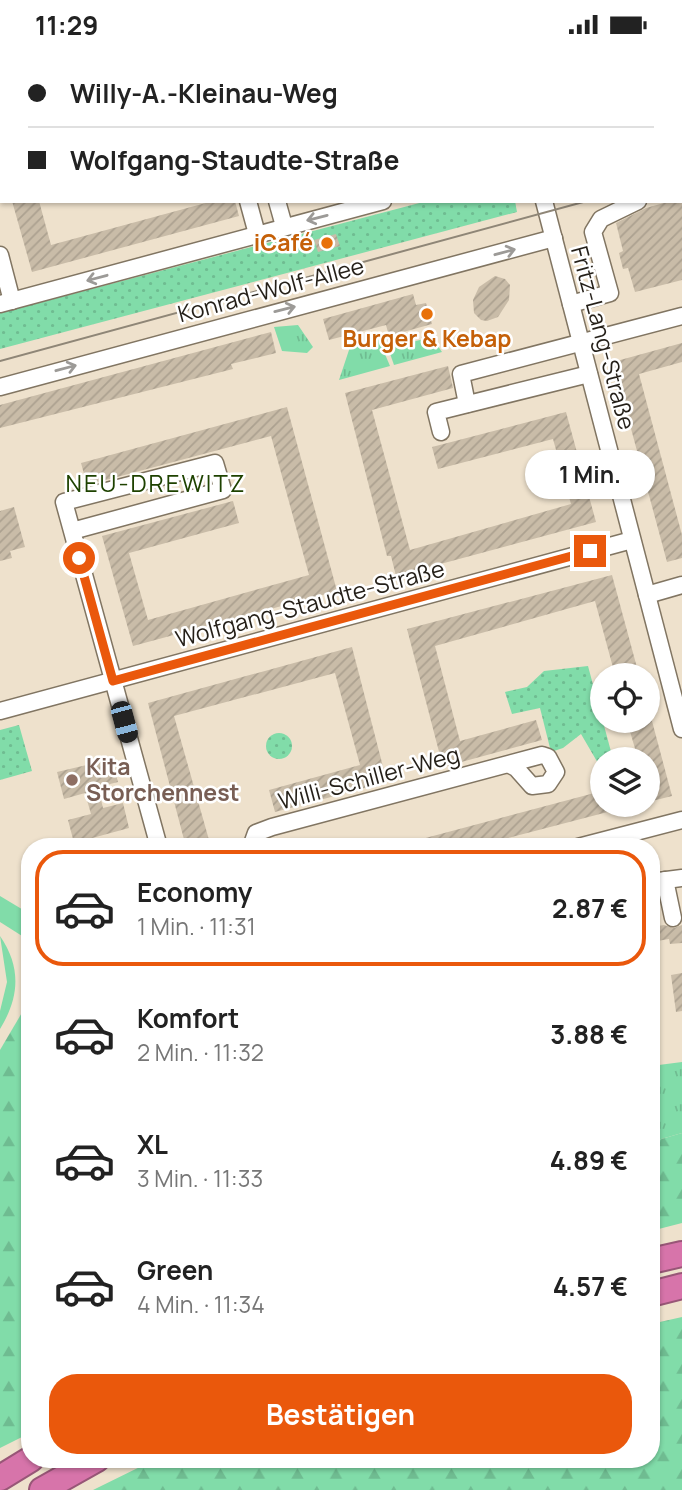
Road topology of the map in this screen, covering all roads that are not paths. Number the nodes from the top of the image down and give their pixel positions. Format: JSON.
{"nodes":[{"id":1,"x":249,"y":203,"type":"edge"},
{"id":2,"x":278,"y":203,"type":"edge"},
{"id":3,"x":375,"y":203,"type":"edge"},
{"id":4,"x":545,"y":203,"type":"edge"},
{"id":5,"x":634,"y":203,"type":"edge"},
{"id":6,"x":284,"y":226,"type":"junction"},
{"id":7,"x":257,"y":234,"type":"junction"},
{"id":8,"x":554,"y":238,"type":"junction"},
{"id":9,"x":0,"y":255,"type":"edge"},
{"id":10,"x":6,"y":302,"type":"edge"},
{"id":11,"x":571,"y":304,"type":"junction"},
{"id":12,"x":682,"y":316,"type":"edge"},
{"id":13,"x":581,"y":343,"type":"junction"},
{"id":14,"x":589,"y":374,"type":"junction"},
{"id":15,"x":0,"y":387,"type":"edge"},
{"id":16,"x":467,"y":404,"type":"junction"},
{"id":17,"x":441,"y":432,"type":"dead end"},
{"id":18,"x":72,"y":531,"type":"junction"},
{"id":19,"x":632,"y":540,"type":"junction"},
{"id":20,"x":682,"y":585,"type":"edge"},
{"id":21,"x":647,"y":595,"type":"junction"},
{"id":22,"x":113,"y":681,"type":"junction"},
{"id":23,"x":0,"y":712,"type":"edge"},
{"id":24,"x":682,"y":729,"type":"edge"},
{"id":25,"x":508,"y":764,"type":"dead end"},
{"id":26,"x":682,"y":820,"type":"edge"},
{"id":27,"x":157,"y":838,"type":"edge"},
{"id":28,"x":254,"y":838,"type":"edge"},
{"id":29,"x":613,"y":838,"type":"edge"},
{"id":30,"x":682,"y":878,"type":"edge"},
{"id":31,"x":660,"y":881,"type":"edge"},
{"id":32,"x":660,"y":886,"type":"edge"},
{"id":33,"x":673,"y":918,"type":"dead end"},
{"id":34,"x":682,"y":1254,"type":"edge"},
{"id":35,"x":660,"y":1259,"type":"edge"},
{"id":36,"x":682,"y":1286,"type":"edge"},
{"id":37,"x":660,"y":1292,"type":"edge"},
{"id":38,"x":21,"y":1465,"type":"edge"},
{"id":39,"x":81,"y":1468,"type":"edge"},
{"id":40,"x":0,"y":1478,"type":"edge"},
{"id":41,"x":42,"y":1490,"type":"edge"}],
"edges":[{"from":1,"to":7,"type":"street"},
{"from":2,"to":6,"type":"street"},
{"from":3,"to":6,"type":"street","one_way":true},
{"from":4,"to":8,"type":"street","name":"Fritz-Lang-Straße"},
{"from":5,"to":11,"type":"street"},
{"from":6,"to":7,"type":"street"},
{"from":7,"to":10,"type":"street","one_way":true},
{"from":8,"to":11,"type":"street","name":"Fritz-Lang-Straße"},
{"from":15,"to":8,"type":"street","name":"Konrad-Wolf-Allee","one_way":true},
{"from":9,"to":10,"type":"street"},
{"from":11,"to":13,"type":"street","name":"Fritz-Lang-Straße"},
{"from":12,"to":13,"type":"street"},
{"from":13,"to":14,"type":"street","name":"Fritz-Lang-Straße"},
{"from":13,"to":16,"type":"street"},
{"from":14,"to":16,"type":"street"},
{"from":14,"to":19,"type":"street","name":"Fritz-Lang-Straße"},
{"from":16,"to":17,"type":"street"},
{"from":18,"to":18,"type":"street"},
{"from":18,"to":22,"type":"street"},
{"from":19,"to":21,"type":"street","name":"Fritz-Lang-Straße"},
{"from":19,"to":22,"type":"street","name":"Wolfgang-Staudte-Straße"},
{"from":20,"to":21,"type":"street"},
{"from":21,"to":24,"type":"street","name":"Fritz-Lang-Straße"},
{"from":22,"to":23,"type":"street","name":"Wolfgang-Staudte-Straße"},
{"from":22,"to":27,"type":"street"},
{"from":25,"to":28,"type":"street","name":"Willi-Schiller-Weg"},
{"from":26,"to":29,"type":"street"},
{"from":30,"to":31,"type":"street"},
{"from":32,"to":33,"type":"street"},
{"from":34,"to":35,"type":"highway"},
{"from":36,"to":37,"type":"highway"},
{"from":38,"to":40,"type":"highway"},
{"from":39,"to":41,"type":"highway"}]}
